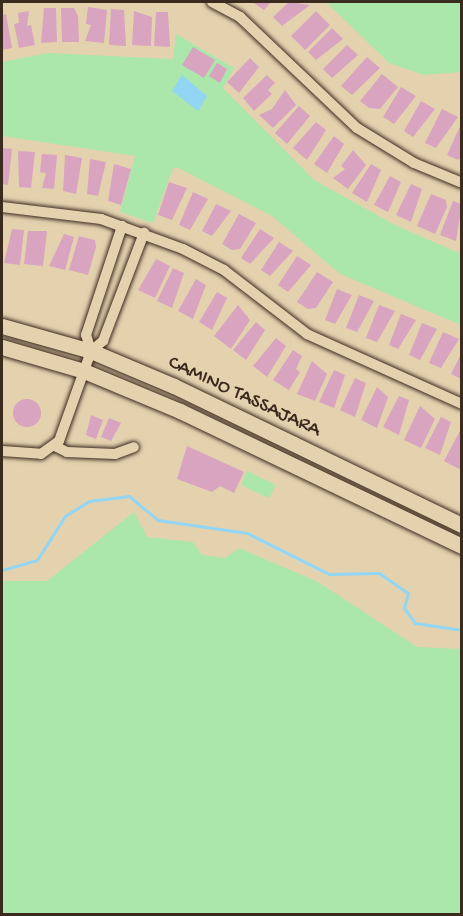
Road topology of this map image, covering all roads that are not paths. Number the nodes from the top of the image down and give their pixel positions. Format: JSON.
{"nodes":[{"id":1,"x":212,"y":2,"type":"edge"},
{"id":2,"x":462,"y":183,"type":"edge"},
{"id":3,"x":2,"y":207,"type":"edge"},
{"id":4,"x":122,"y":226,"type":"junction"},
{"id":5,"x":144,"y":233,"type":"junction"},
{"id":6,"x":2,"y":326,"type":"edge"},
{"id":7,"x":2,"y":348,"type":"edge"},
{"id":8,"x":91,"y":351,"type":"junction"},
{"id":9,"x":84,"y":371,"type":"junction"},
{"id":10,"x":462,"y":404,"type":"edge"},
{"id":11,"x":55,"y":446,"type":"junction"},
{"id":12,"x":134,"y":447,"type":"dead end"},
{"id":13,"x":2,"y":451,"type":"edge"},
{"id":14,"x":462,"y":525,"type":"edge"},
{"id":15,"x":462,"y":546,"type":"edge"}],
"edges":[{"from":1,"to":2,"type":"street"},
{"from":3,"to":4,"type":"street"},
{"from":4,"to":5,"type":"street"},
{"from":4,"to":8,"type":"street"},
{"from":5,"to":8,"type":"street"},
{"from":5,"to":10,"type":"street"},
{"from":6,"to":8,"type":"main road","name":"CAMINO TASSAJARA"},
{"from":7,"to":9,"type":"main road","name":"CAMINO TASSAJARA"},
{"from":8,"to":9,"type":"street"},
{"from":8,"to":14,"type":"main road","name":"CAMINO TASSAJARA"},
{"from":9,"to":11,"type":"street"},
{"from":9,"to":15,"type":"main road","name":"CAMINO TASSAJARA"},
{"from":11,"to":12,"type":"street"},
{"from":11,"to":13,"type":"street"}]}
